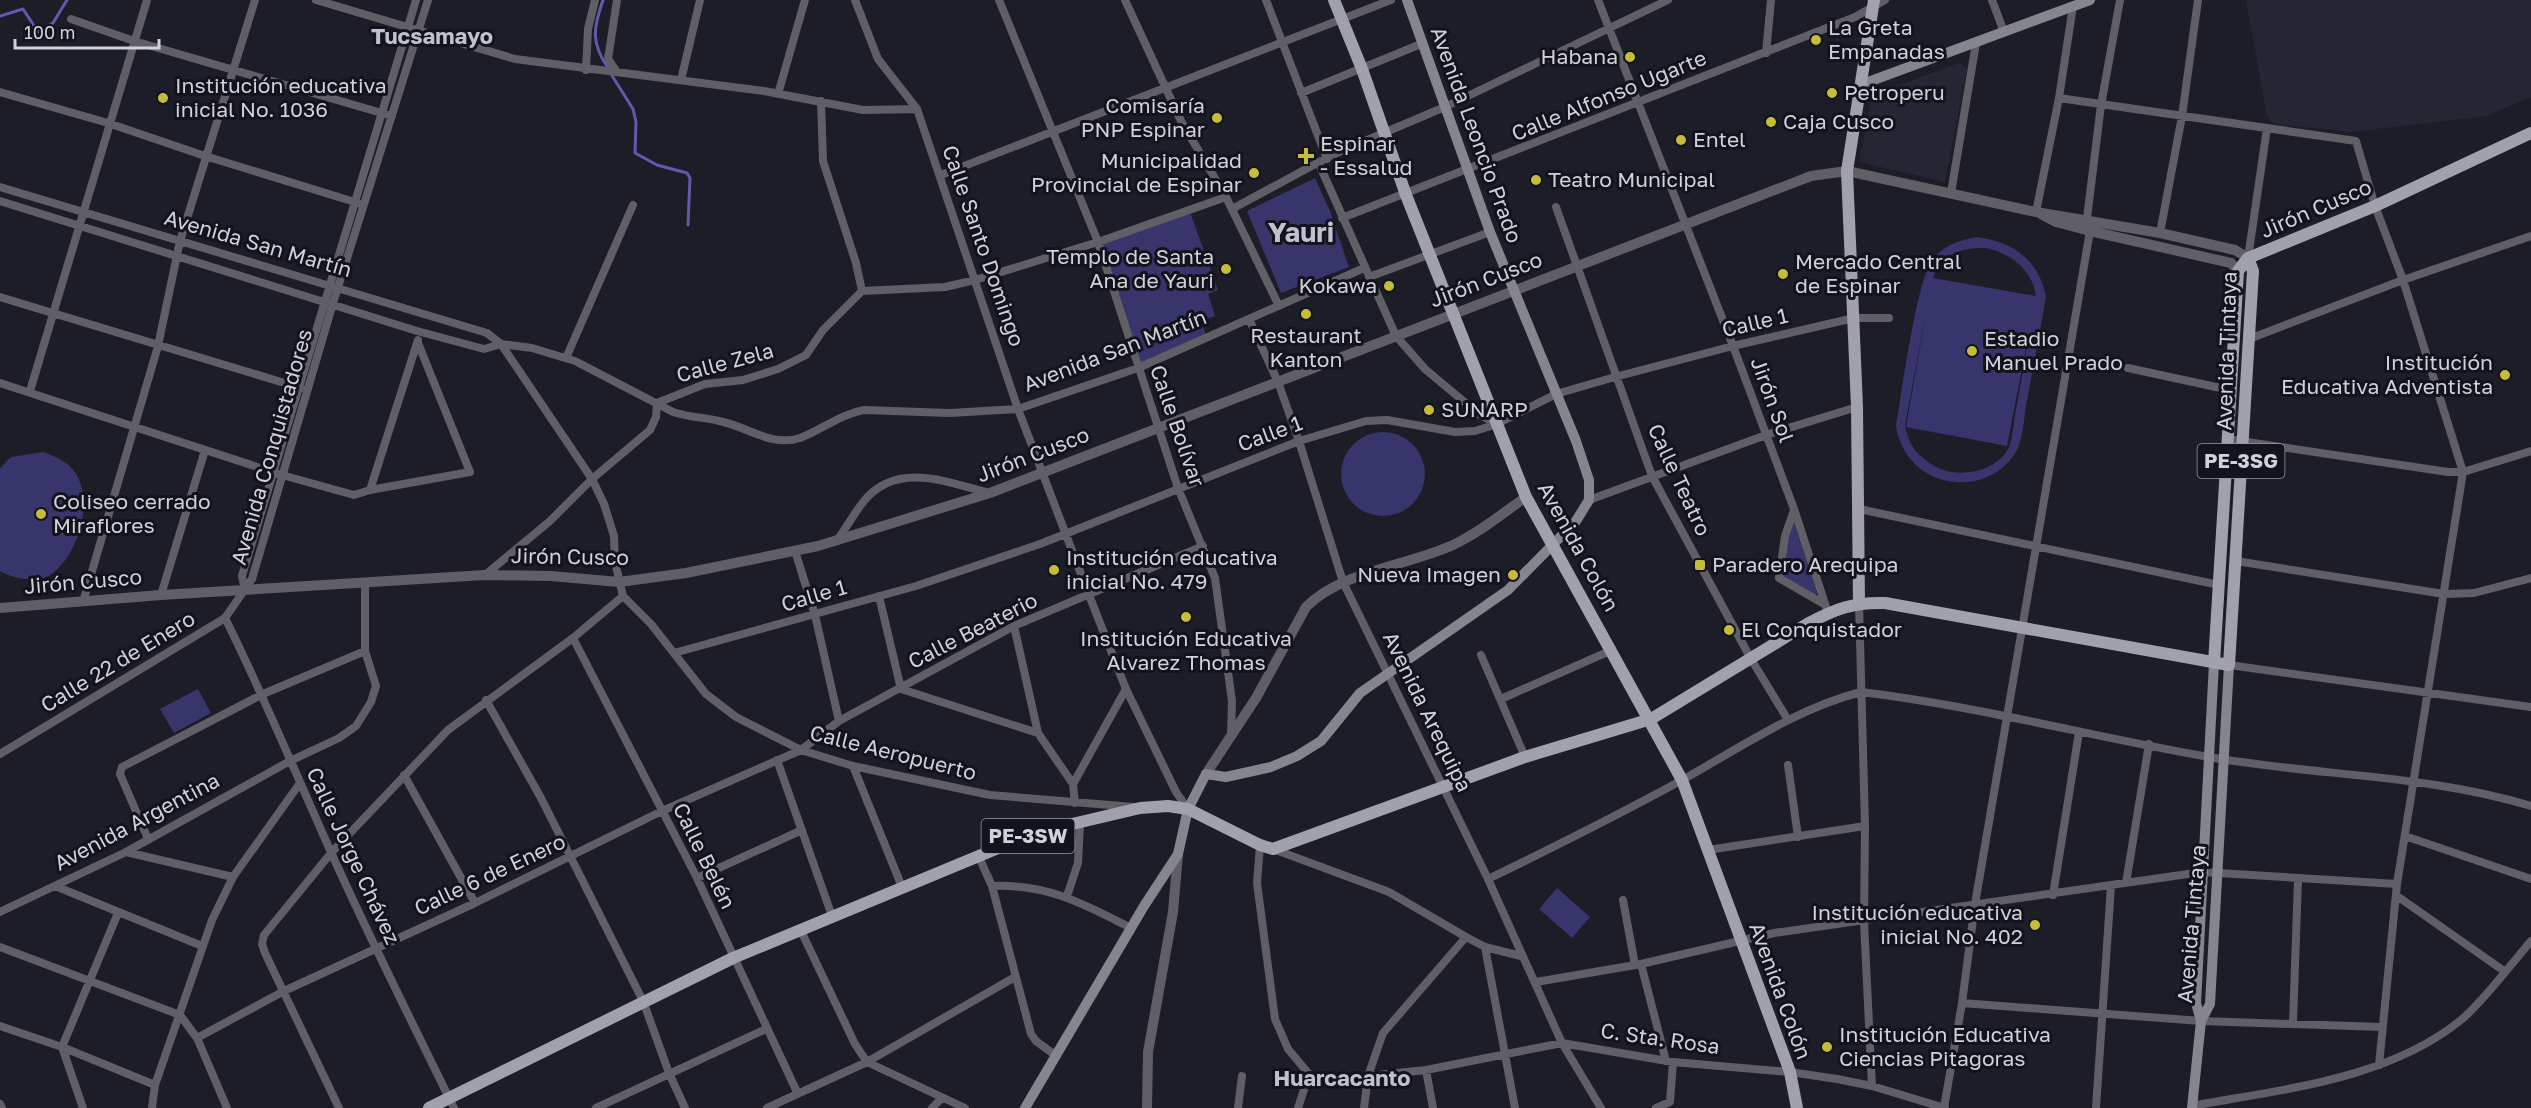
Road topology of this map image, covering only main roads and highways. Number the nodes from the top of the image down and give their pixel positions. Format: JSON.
{"nodes":[{"id":1,"x":1334,"y":0,"type":"edge"},
{"id":2,"x":1407,"y":0,"type":"edge"},
{"id":3,"x":2090,"y":0,"type":"edge"},
{"id":4,"x":1874,"y":3,"type":"edge"},
{"id":5,"x":1860,"y":85,"type":"junction"},
{"id":6,"x":2531,"y":133,"type":"edge"},
{"id":7,"x":2248,"y":258,"type":"junction"},
{"id":8,"x":1553,"y":544,"type":"junction"},
{"id":9,"x":1859,"y":602,"type":"junction"},
{"id":10,"x":2214,"y":663,"type":"junction"},
{"id":11,"x":2229,"y":665,"type":"junction"},
{"id":12,"x":1651,"y":719,"type":"junction"},
{"id":13,"x":1188,"y":809,"type":"junction"},
{"id":14,"x":2202,"y":1021,"type":"junction"},
{"id":15,"x":452,"y":1104,"type":"edge"},
{"id":16,"x":2192,"y":1107,"type":"edge"},
{"id":17,"x":429,"y":1108,"type":"edge"},
{"id":18,"x":1025,"y":1108,"type":"edge"},
{"id":19,"x":1797,"y":1108,"type":"edge"}],
"edges":[{"from":1,"to":8,"type":"main road","name":"Avenida Colón"},
{"from":2,"to":8,"type":"main road","name":"Avenida Leoncio Prado"},
{"from":3,"to":5,"type":"main road"},
{"from":4,"to":5,"type":"main road"},
{"from":5,"to":9,"type":"main road"},
{"from":6,"to":7,"type":"main road","name":"Jirón Cusco"},
{"from":7,"to":10,"type":"main road","name":"Avenida Tintaya","number":"PE-3SG"},
{"from":7,"to":11,"type":"main road","name":"Avenida Tintaya","number":"PE-3SG"},
{"from":8,"to":12,"type":"main road","name":"Avenida Colón"},
{"from":8,"to":13,"type":"main road"},
{"from":9,"to":10,"type":"main road"},
{"from":9,"to":12,"type":"main road"},
{"from":10,"to":11,"type":"main road"},
{"from":10,"to":14,"type":"main road","name":"Avenida Tintaya","number":"PE-3SG"},
{"from":11,"to":14,"type":"main road","name":"Avenida Tintaya","number":"PE-3SG"},
{"from":12,"to":13,"type":"main road","number":"PE-3SW"},
{"from":12,"to":19,"type":"main road","name":"Avenida Colón"},
{"from":13,"to":15,"type":"main road","number":"PE-3SW"},
{"from":13,"to":18,"type":"main road"},
{"from":14,"to":16,"type":"main road","number":"PE-3SG"},
{"from":15,"to":17,"type":"main road","number":"PE-3SW"}]}
